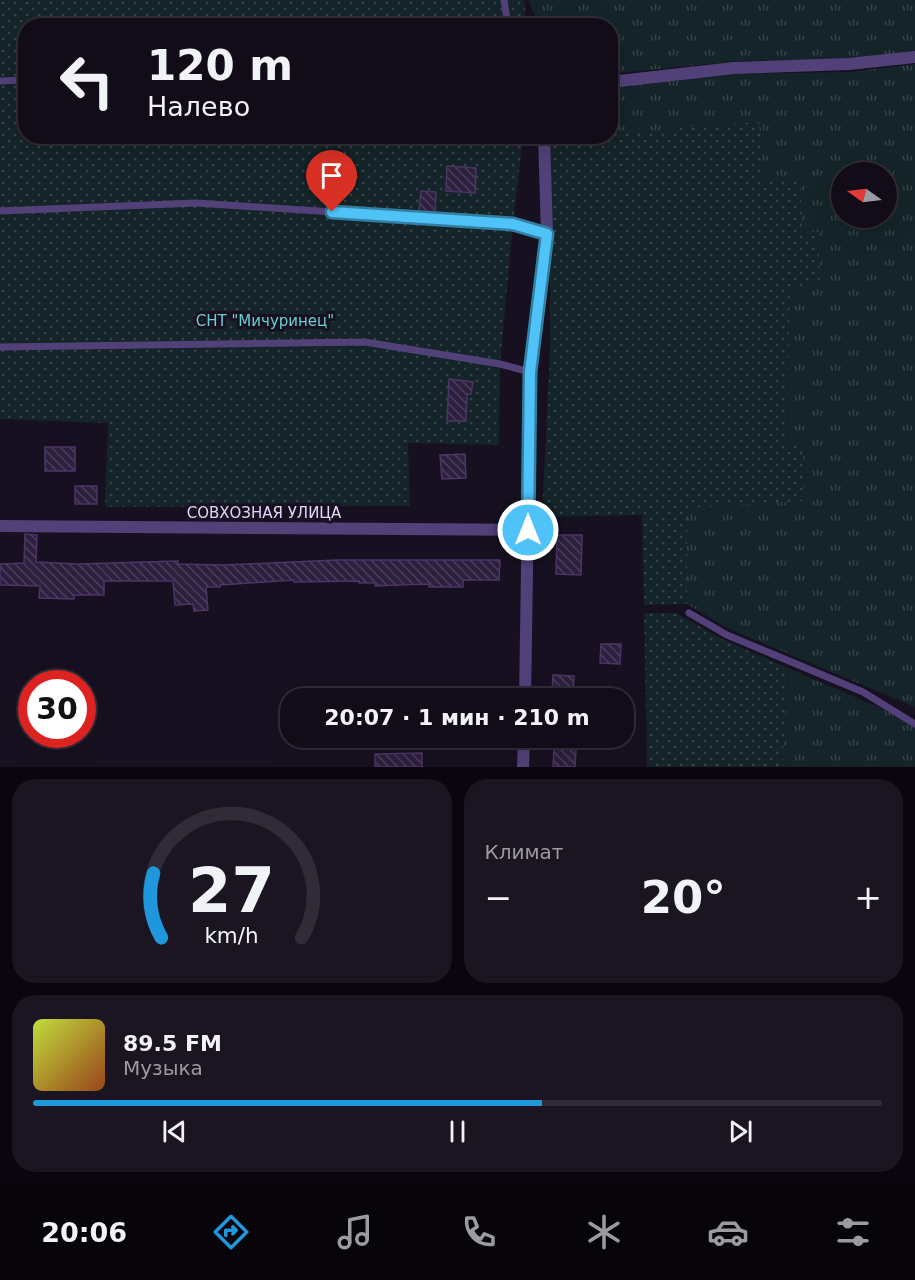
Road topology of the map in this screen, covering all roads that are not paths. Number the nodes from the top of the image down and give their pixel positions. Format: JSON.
{"nodes":[{"id":1,"x":504,"y":0,"type":"edge"},
{"id":2,"x":507,"y":18,"type":"edge"},
{"id":3,"x":915,"y":57,"type":"edge"},
{"id":4,"x":18,"y":80,"type":"edge"},
{"id":5,"x":618,"y":80,"type":"edge"},
{"id":6,"x":0,"y":81,"type":"edge"},
{"id":7,"x":544,"y":144,"type":"edge"},
{"id":8,"x":0,"y":211,"type":"edge"},
{"id":9,"x":547,"y":234,"type":"junction"},
{"id":10,"x":0,"y":347,"type":"edge"},
{"id":11,"x":530,"y":372,"type":"junction"},
{"id":12,"x":0,"y":526,"type":"edge"},
{"id":13,"x":528,"y":530,"type":"junction"},
{"id":14,"x":689,"y":613,"type":"dead end"},
{"id":15,"x":525,"y":688,"type":"edge"},
{"id":16,"x":915,"y":724,"type":"edge"},
{"id":17,"x":524,"y":748,"type":"edge"},
{"id":18,"x":523,"y":767,"type":"edge"}],
"edges":[{"from":1,"to":2,"type":"lane"},
{"from":3,"to":5,"type":"street"},
{"from":4,"to":6,"type":"lane"},
{"from":7,"to":9,"type":"street"},
{"from":8,"to":9,"type":"lane"},
{"from":9,"to":11,"type":"street"},
{"from":10,"to":11,"type":"lane"},
{"from":11,"to":13,"type":"street"},
{"from":12,"to":13,"type":"street","name":"СОВХОЗНАЯ УЛИЦА"},
{"from":13,"to":15,"type":"street"},
{"from":14,"to":16,"type":"lane"},
{"from":17,"to":18,"type":"street"}]}
